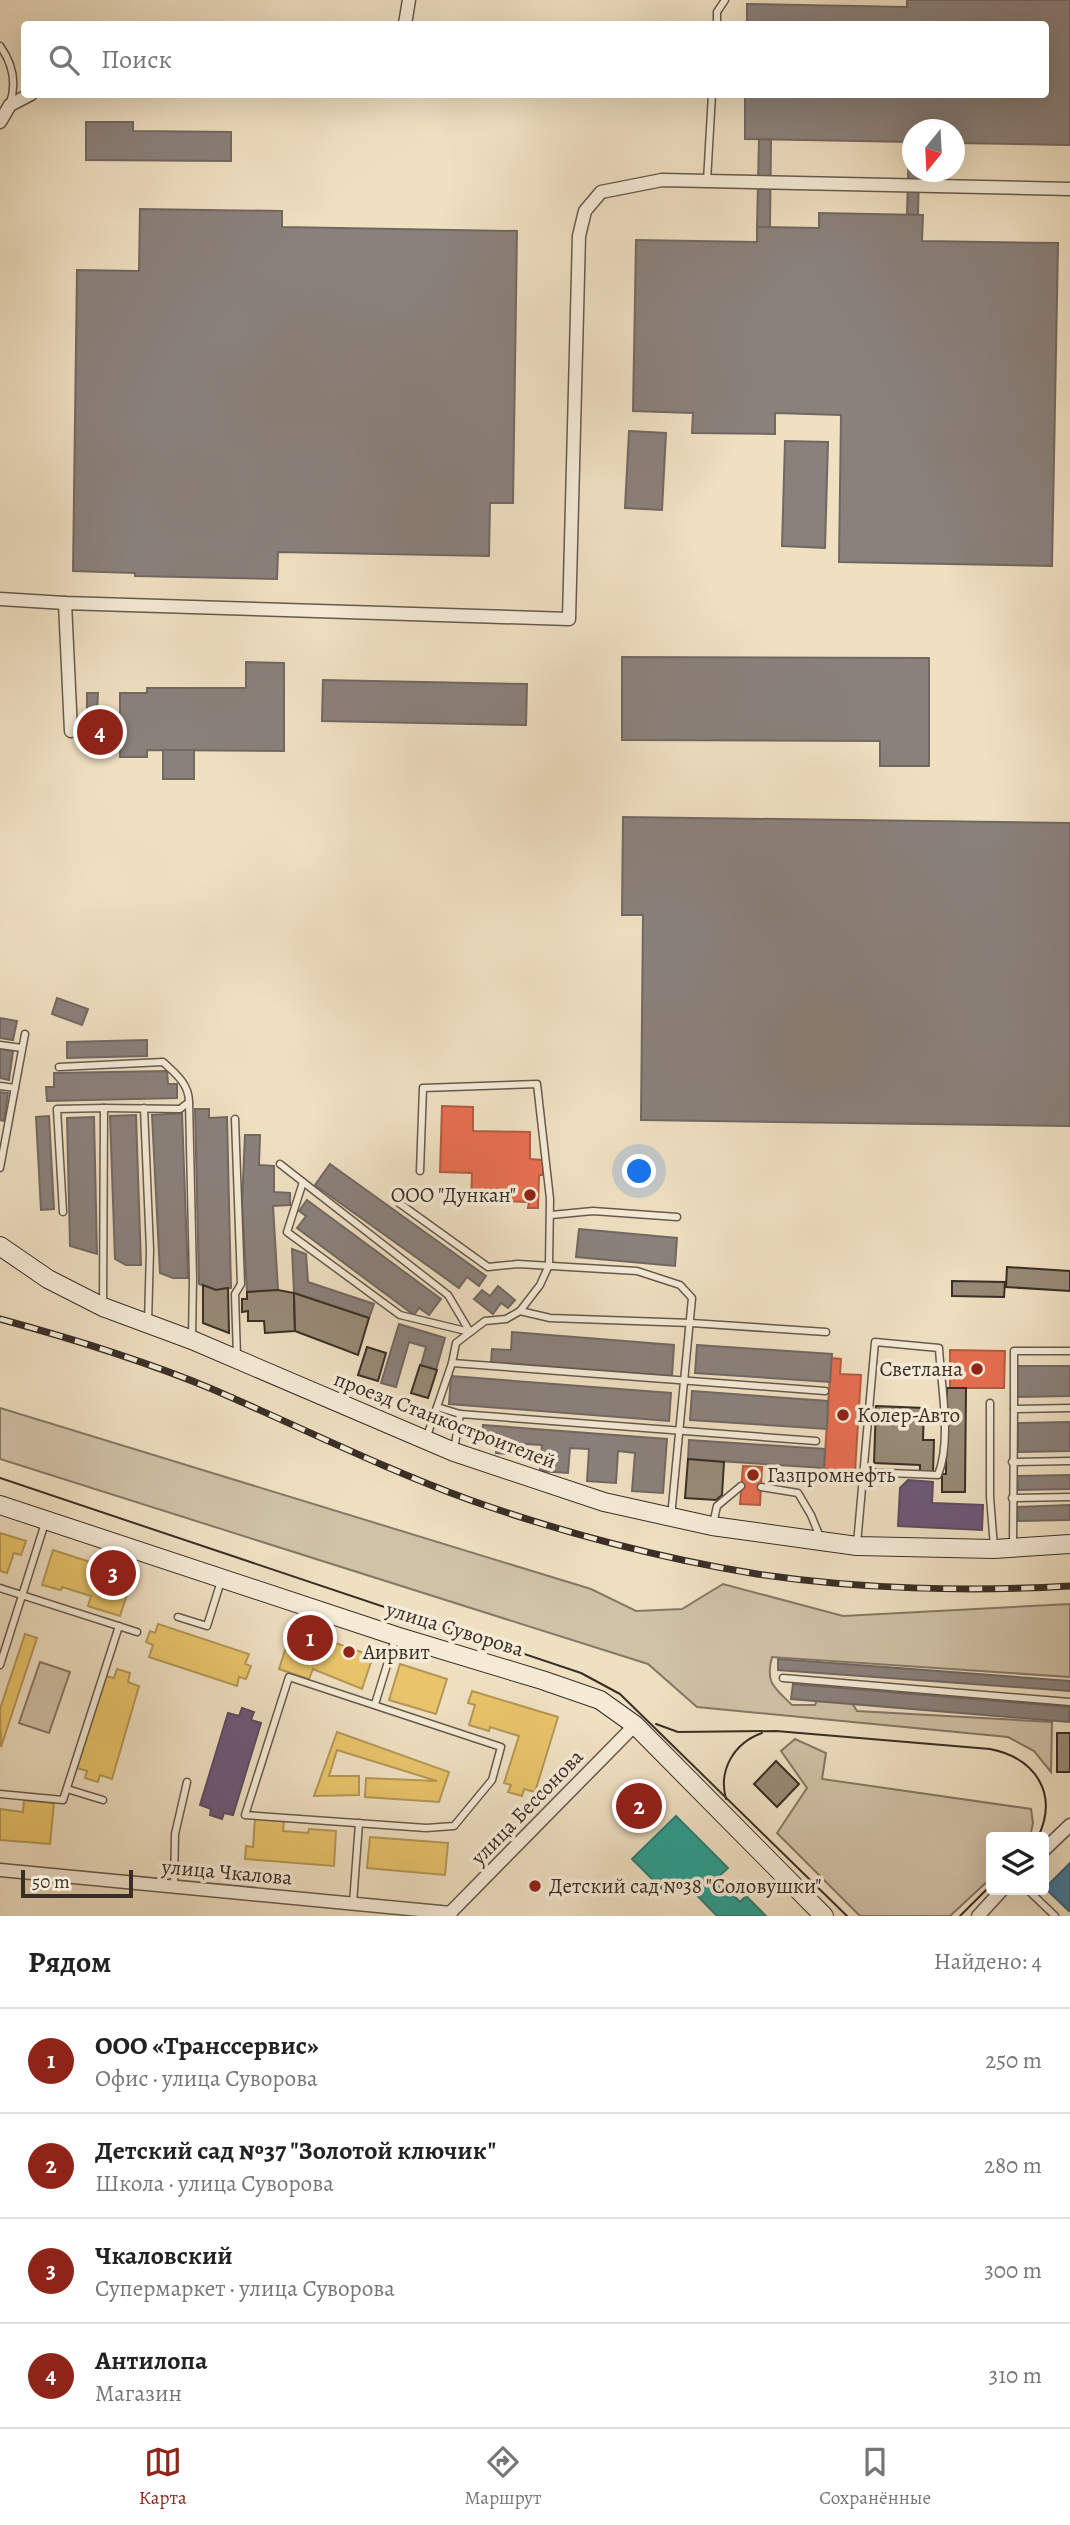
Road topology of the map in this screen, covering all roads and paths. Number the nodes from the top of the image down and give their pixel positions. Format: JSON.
{"nodes":[{"id":1,"x":409,"y":0,"type":"edge"},
{"id":2,"x":725,"y":0,"type":"edge"},
{"id":3,"x":406,"y":21,"type":"edge"},
{"id":4,"x":717,"y":21,"type":"edge"},
{"id":5,"x":0,"y":46,"type":"edge"},
{"id":6,"x":23,"y":98,"type":"edge"},
{"id":7,"x":712,"y":98,"type":"edge"},
{"id":8,"x":10,"y":105,"type":"junction"},
{"id":9,"x":0,"y":122,"type":"edge"},
{"id":10,"x":707,"y":181,"type":"junction"},
{"id":11,"x":1070,"y":189,"type":"edge"},
{"id":12,"x":0,"y":599,"type":"edge"},
{"id":13,"x":65,"y":603,"type":"junction"},
{"id":14,"x":71,"y":731,"type":"dead end"},
{"id":15,"x":25,"y":1034,"type":"dead end"},
{"id":16,"x":0,"y":1045,"type":"edge"},
{"id":17,"x":22,"y":1048,"type":"junction"},
{"id":18,"x":59,"y":1067,"type":"dead end"},
{"id":19,"x":0,"y":1086,"type":"edge"},
{"id":20,"x":15,"y":1088,"type":"junction"},
{"id":21,"x":189,"y":1102,"type":"junction"},
{"id":22,"x":104,"y":1108,"type":"junction"},
{"id":23,"x":144,"y":1108,"type":"junction"},
{"id":24,"x":235,"y":1119,"type":"dead end"},
{"id":25,"x":4,"y":1128,"type":"edge"},
{"id":26,"x":280,"y":1164,"type":"dead end"},
{"id":27,"x":0,"y":1168,"type":"edge"},
{"id":28,"x":420,"y":1171,"type":"dead end"},
{"id":29,"x":303,"y":1182,"type":"junction"},
{"id":30,"x":399,"y":1203,"type":"dead end"},
{"id":31,"x":63,"y":1212,"type":"dead end"},
{"id":32,"x":551,"y":1215,"type":"junction"},
{"id":33,"x":677,"y":1217,"type":"dead end"},
{"id":34,"x":0,"y":1246,"type":"edge"},
{"id":35,"x":549,"y":1265,"type":"junction"},
{"id":36,"x":103,"y":1307,"type":"junction"},
{"id":37,"x":520,"y":1311,"type":"junction"},
{"id":38,"x":691,"y":1323,"type":"junction"},
{"id":39,"x":148,"y":1325,"type":"junction"},
{"id":40,"x":470,"y":1332,"type":"junction"},
{"id":41,"x":825,"y":1332,"type":"dead end"},
{"id":42,"x":192,"y":1340,"type":"junction"},
{"id":43,"x":1070,"y":1351,"type":"edge"},
{"id":44,"x":237,"y":1359,"type":"junction"},
{"id":45,"x":452,"y":1363,"type":"junction"},
{"id":46,"x":684,"y":1381,"type":"junction"},
{"id":47,"x":825,"y":1391,"type":"dead end"},
{"id":48,"x":990,"y":1403,"type":"dead end"},
{"id":49,"x":437,"y":1407,"type":"junction"},
{"id":50,"x":1070,"y":1408,"type":"edge"},
{"id":51,"x":1014,"y":1409,"type":"junction"},
{"id":52,"x":460,"y":1414,"type":"junction"},
{"id":53,"x":679,"y":1431,"type":"junction"},
{"id":54,"x":426,"y":1441,"type":"junction"},
{"id":55,"x":816,"y":1441,"type":"dead end"},
{"id":56,"x":454,"y":1452,"type":"junction"},
{"id":57,"x":1070,"y":1461,"type":"edge"},
{"id":58,"x":1012,"y":1462,"type":"junction"},
{"id":59,"x":864,"y":1472,"type":"junction"},
{"id":60,"x":741,"y":1486,"type":"dead end"},
{"id":61,"x":761,"y":1487,"type":"dead end"},
{"id":62,"x":1070,"y":1497,"type":"edge"},
{"id":63,"x":1012,"y":1498,"type":"junction"},
{"id":64,"x":0,"y":1505,"type":"edge"},
{"id":65,"x":671,"y":1518,"type":"junction"},
{"id":66,"x":46,"y":1520,"type":"junction"},
{"id":67,"x":712,"y":1526,"type":"junction"},
{"id":68,"x":822,"y":1542,"type":"junction"},
{"id":69,"x":1070,"y":1544,"type":"edge"},
{"id":70,"x":857,"y":1546,"type":"junction"},
{"id":71,"x":1013,"y":1548,"type":"junction"},
{"id":72,"x":995,"y":1549,"type":"junction"},
{"id":73,"x":222,"y":1579,"type":"junction"},
{"id":74,"x":0,"y":1588,"type":"edge"},
{"id":75,"x":22,"y":1595,"type":"junction"},
{"id":76,"x":178,"y":1617,"type":"dead end"},
{"id":77,"x":119,"y":1626,"type":"junction"},
{"id":78,"x":137,"y":1632,"type":"dead end"},
{"id":79,"x":396,"y":1636,"type":"junction"},
{"id":80,"x":0,"y":1665,"type":"edge"},
{"id":81,"x":783,"y":1678,"type":"dead end"},
{"id":82,"x":1070,"y":1702,"type":"edge"},
{"id":83,"x":375,"y":1704,"type":"junction"},
{"id":84,"x":635,"y":1725,"type":"junction"},
{"id":85,"x":187,"y":1782,"type":"dead end"},
{"id":86,"x":66,"y":1789,"type":"junction"},
{"id":87,"x":0,"y":1794,"type":"edge"},
{"id":88,"x":103,"y":1800,"type":"dead end"},
{"id":89,"x":359,"y":1824,"type":"junction"},
{"id":90,"x":1070,"y":1825,"type":"edge"},
{"id":91,"x":1049,"y":1845,"type":"edge"},
{"id":92,"x":0,"y":1870,"type":"edge"},
{"id":93,"x":174,"y":1886,"type":"junction"},
{"id":94,"x":997,"y":1895,"type":"edge"},
{"id":95,"x":1033,"y":1895,"type":"edge"},
{"id":96,"x":353,"y":1903,"type":"junction"},
{"id":97,"x":449,"y":1914,"type":"edge"},
{"id":98,"x":824,"y":1916,"type":"edge"},
{"id":99,"x":978,"y":1916,"type":"edge"},
{"id":100,"x":1055,"y":1916,"type":"edge"}],
"edges":[{"from":1,"to":3,"type":"street"},
{"from":2,"to":4,"type":"lane"},
{"from":5,"to":8,"type":"lane"},
{"from":6,"to":8,"type":"street"},
{"from":7,"to":10,"type":"lane"},
{"from":8,"to":9,"type":"street"},
{"from":10,"to":11,"type":"street"},
{"from":10,"to":13,"type":"street"},
{"from":12,"to":13,"type":"street"},
{"from":13,"to":14,"type":"street"},
{"from":15,"to":17,"type":"lane"},
{"from":16,"to":17,"type":"lane"},
{"from":17,"to":20,"type":"lane"},
{"from":18,"to":21,"type":"lane"},
{"from":19,"to":20,"type":"lane"},
{"from":20,"to":25,"type":"lane"},
{"from":21,"to":23,"type":"lane"},
{"from":21,"to":42,"type":"lane"},
{"from":22,"to":23,"type":"lane"},
{"from":22,"to":31,"type":"lane"},
{"from":22,"to":36,"type":"lane"},
{"from":23,"to":39,"type":"lane"},
{"from":24,"to":44,"type":"lane"},
{"from":25,"to":27,"type":"lane"},
{"from":26,"to":29,"type":"lane"},
{"from":28,"to":32,"type":"lane"},
{"from":29,"to":40,"type":"lane"},
{"from":29,"to":40,"type":"lane"},
{"from":30,"to":35,"type":"lane"},
{"from":32,"to":33,"type":"lane"},
{"from":32,"to":35,"type":"lane"},
{"from":34,"to":36,"type":"main road","name":"проезд Станкостроителей"},
{"from":35,"to":37,"type":"lane"},
{"from":35,"to":38,"type":"lane"},
{"from":36,"to":39,"type":"main road","name":"проезд Станкостроителей"},
{"from":37,"to":38,"type":"lane"},
{"from":37,"to":40,"type":"lane"},
{"from":38,"to":41,"type":"lane"},
{"from":38,"to":46,"type":"lane"},
{"from":39,"to":42,"type":"main road","name":"проезд Станкостроителей"},
{"from":40,"to":45,"type":"lane"},
{"from":42,"to":44,"type":"main road","name":"проезд Станкостроителей"},
{"from":43,"to":51,"type":"lane"},
{"from":44,"to":54,"type":"main road","name":"проезд Станкостроителей"},
{"from":45,"to":46,"type":"lane"},
{"from":45,"to":49,"type":"lane"},
{"from":46,"to":47,"type":"lane"},
{"from":46,"to":53,"type":"lane"},
{"from":48,"to":72,"type":"lane"},
{"from":49,"to":52,"type":"lane"},
{"from":49,"to":54,"type":"lane"},
{"from":50,"to":51,"type":"lane"},
{"from":51,"to":58,"type":"lane"},
{"from":52,"to":53,"type":"lane"},
{"from":52,"to":56,"type":"lane"},
{"from":53,"to":55,"type":"lane"},
{"from":53,"to":65,"type":"lane"},
{"from":54,"to":56,"type":"main road","name":"проезд Станкостроителей"},
{"from":56,"to":65,"type":"main road","name":"проезд Станкостроителей"},
{"from":57,"to":58,"type":"lane"},
{"from":58,"to":63,"type":"lane"},
{"from":59,"to":59,"type":"lane"},
{"from":59,"to":70,"type":"lane"},
{"from":60,"to":67,"type":"lane"},
{"from":61,"to":68,"type":"lane"},
{"from":62,"to":63,"type":"lane"},
{"from":63,"to":71,"type":"lane"},
{"from":64,"to":66,"type":"main road","name":"улица Суворова"},
{"from":65,"to":67,"type":"main road","name":"проезд Станкостроителей"},
{"from":66,"to":73,"type":"main road","name":"улица Суворова"},
{"from":66,"to":75,"type":"lane"},
{"from":67,"to":68,"type":"main road","name":"проезд Станкостроителей"},
{"from":68,"to":70,"type":"main road","name":"проезд Станкостроителей"},
{"from":69,"to":71,"type":"main road","name":"проезд Станкостроителей"},
{"from":70,"to":72,"type":"main road","name":"проезд Станкостроителей"},
{"from":71,"to":72,"type":"main road","name":"проезд Станкостроителей"},
{"from":73,"to":76,"type":"lane"},
{"from":73,"to":79,"type":"main road","name":"улица Суворова"},
{"from":74,"to":75,"type":"lane"},
{"from":75,"to":77,"type":"lane"},
{"from":75,"to":80,"type":"lane"},
{"from":77,"to":78,"type":"lane"},
{"from":77,"to":86,"type":"lane"},
{"from":79,"to":83,"type":"lane"},
{"from":79,"to":84,"type":"main road","name":"улица Суворова"},
{"from":81,"to":82,"type":"lane"},
{"from":83,"to":89,"type":"lane"},
{"from":83,"to":89,"type":"lane"},
{"from":84,"to":97,"type":"street","name":"улица Бессонова"},
{"from":84,"to":98,"type":"main road","name":"улица Суворова"},
{"from":85,"to":93,"type":"lane"},
{"from":86,"to":87,"type":"lane"},
{"from":86,"to":88,"type":"lane"},
{"from":89,"to":96,"type":"lane"},
{"from":90,"to":91,"type":"street"},
{"from":92,"to":93,"type":"street","name":"улица Чкалова"},
{"from":93,"to":96,"type":"street","name":"улица Чкалова"},
{"from":94,"to":99,"type":"street"},
{"from":95,"to":100,"type":"lane"},
{"from":96,"to":97,"type":"street","name":"улица Чкалова"}]}
